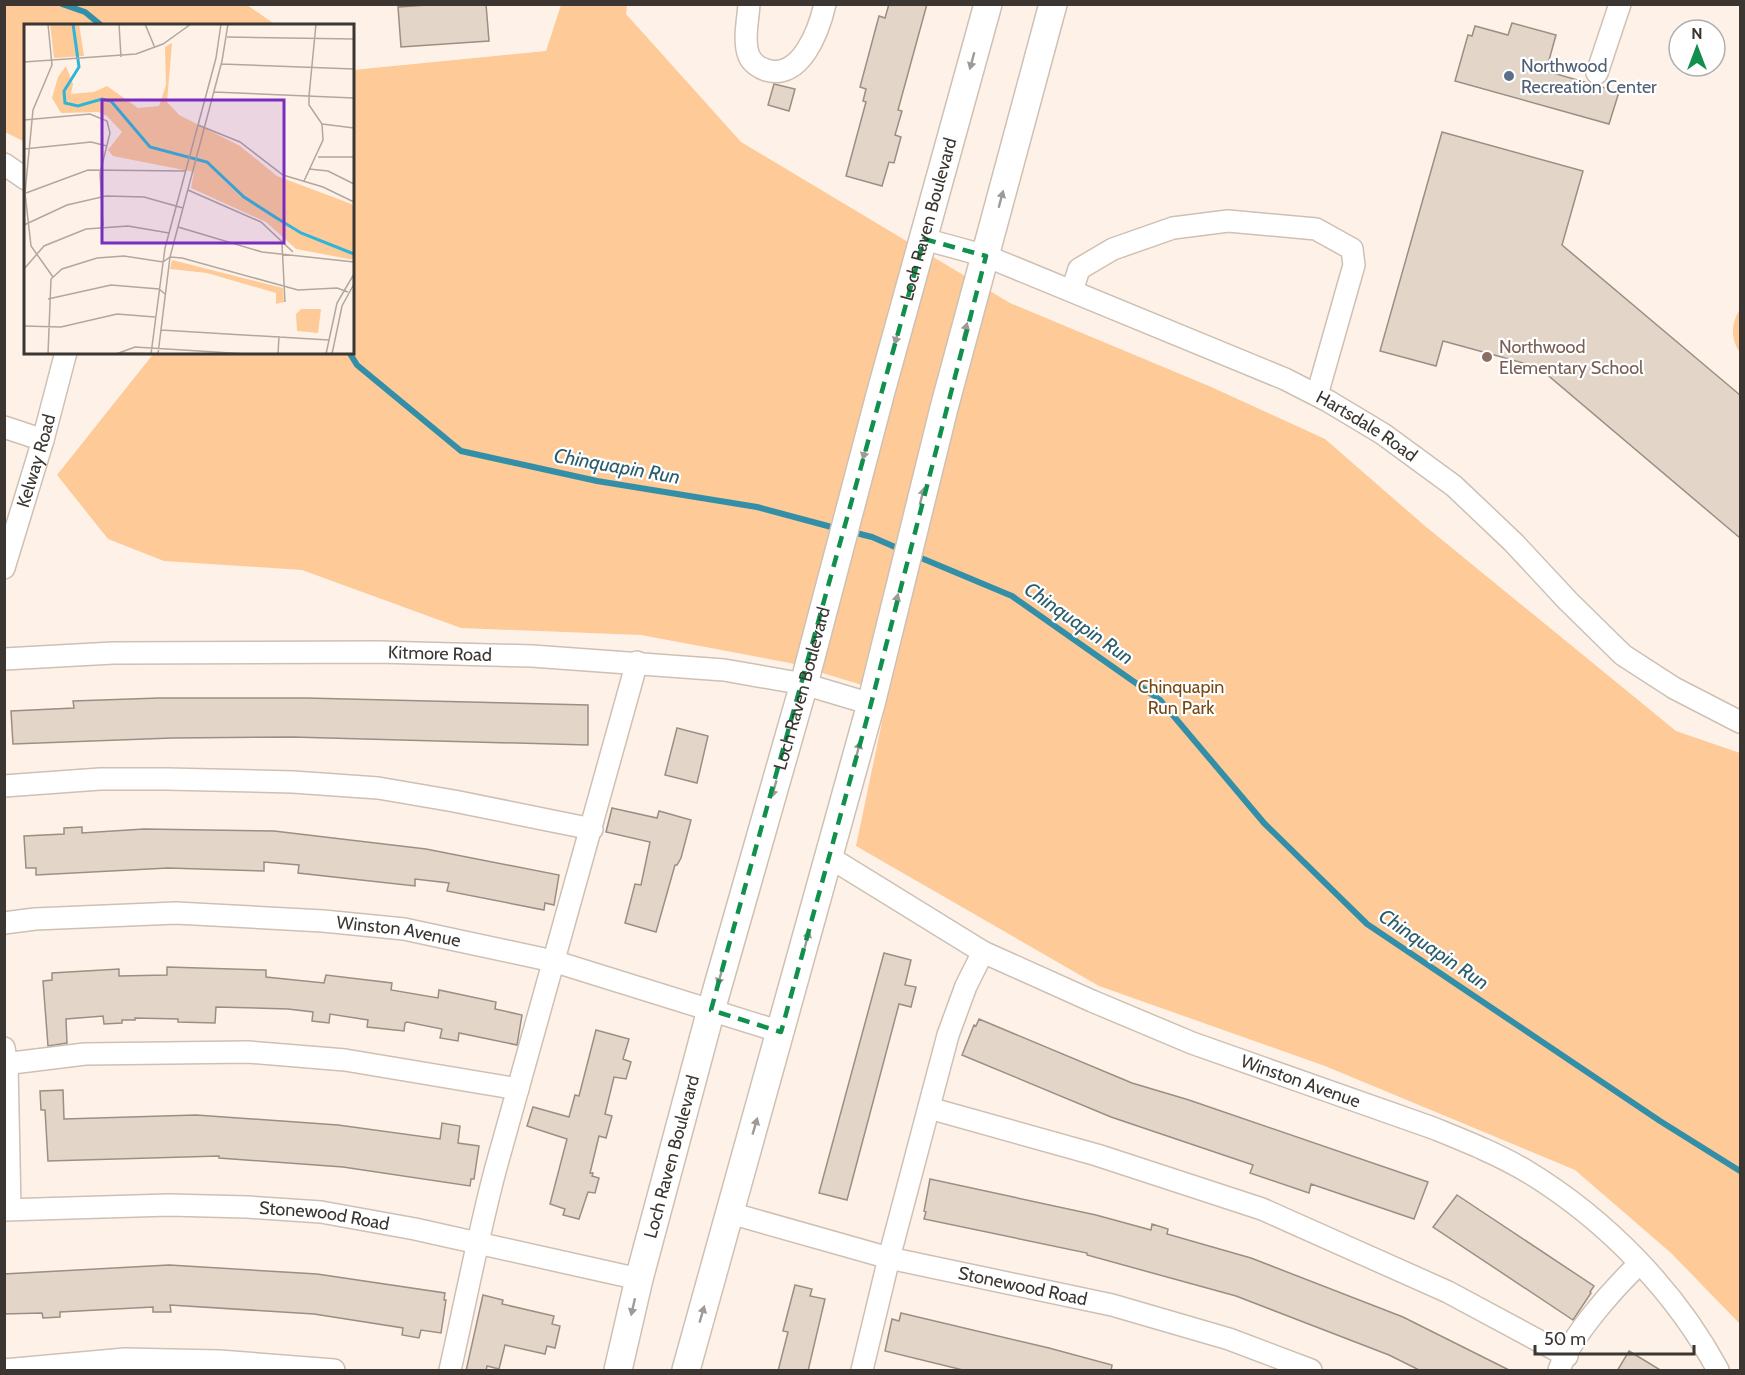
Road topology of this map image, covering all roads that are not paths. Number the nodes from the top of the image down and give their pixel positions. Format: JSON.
{"nodes":[{"id":1,"x":749,"y":4,"type":"edge"},
{"id":2,"x":825,"y":4,"type":"edge"},
{"id":3,"x":988,"y":4,"type":"edge"},
{"id":4,"x":1053,"y":4,"type":"edge"},
{"id":5,"x":1620,"y":4,"type":"edge"},
{"id":6,"x":1597,"y":73,"type":"dead end"},
{"id":7,"x":4,"y":164,"type":"edge"},
{"id":8,"x":24,"y":178,"type":"edge"},
{"id":9,"x":924,"y":239,"type":"junction"},
{"id":10,"x":986,"y":256,"type":"junction"},
{"id":11,"x":1072,"y":291,"type":"junction"},
{"id":12,"x":65,"y":354,"type":"edge"},
{"id":13,"x":1317,"y":395,"type":"junction"},
{"id":14,"x":4,"y":427,"type":"edge"},
{"id":15,"x":43,"y":440,"type":"junction"},
{"id":16,"x":4,"y":568,"type":"edge"},
{"id":17,"x":4,"y":659,"type":"edge"},
{"id":18,"x":637,"y":662,"type":"junction"},
{"id":19,"x":804,"y":684,"type":"junction"},
{"id":20,"x":871,"y":704,"type":"junction"},
{"id":21,"x":1740,"y":722,"type":"edge"},
{"id":22,"x":4,"y":786,"type":"edge"},
{"id":23,"x":592,"y":829,"type":"junction"},
{"id":24,"x":829,"y":857,"type":"junction"},
{"id":25,"x":4,"y":923,"type":"edge"},
{"id":26,"x":983,"y":952,"type":"junction"},
{"id":27,"x":553,"y":961,"type":"junction"},
{"id":28,"x":711,"y":1010,"type":"junction"},
{"id":29,"x":781,"y":1032,"type":"junction"},
{"id":30,"x":5,"y":1059,"type":"edge"},
{"id":31,"x":518,"y":1089,"type":"junction"},
{"id":32,"x":929,"y":1108,"type":"junction"},
{"id":33,"x":7,"y":1210,"type":"edge"},
{"id":34,"x":730,"y":1213,"type":"junction"},
{"id":35,"x":479,"y":1244,"type":"junction"},
{"id":36,"x":889,"y":1258,"type":"junction"},
{"id":37,"x":1640,"y":1264,"type":"junction"},
{"id":38,"x":639,"y":1279,"type":"junction"},
{"id":39,"x":1563,"y":1363,"type":"edge"},
{"id":40,"x":4,"y":1370,"type":"edge"},
{"id":41,"x":334,"y":1371,"type":"edge"},
{"id":42,"x":450,"y":1371,"type":"edge"},
{"id":43,"x":618,"y":1371,"type":"edge"},
{"id":44,"x":686,"y":1371,"type":"edge"},
{"id":45,"x":862,"y":1371,"type":"edge"},
{"id":46,"x":1311,"y":1371,"type":"edge"},
{"id":47,"x":1718,"y":1371,"type":"edge"}],
"edges":[{"from":1,"to":2,"type":"street"},
{"from":3,"to":9,"type":"main road","name":"Loch Raven Boulevard","one_way":true},
{"from":10,"to":4,"type":"main road","one_way":true},
{"from":5,"to":6,"type":"street"},
{"from":7,"to":8,"type":"street"},
{"from":9,"to":10,"type":"street","name":"Hartsdale Road"},
{"from":9,"to":19,"type":"main road","name":"Loch Raven Boulevard","one_way":true},
{"from":10,"to":11,"type":"street","name":"Hartsdale Road"},
{"from":20,"to":10,"type":"main road","one_way":true},
{"from":11,"to":13,"type":"street","name":"Hartsdale Road"},
{"from":11,"to":13,"type":"street"},
{"from":12,"to":15,"type":"street","name":"Kelway Road"},
{"from":13,"to":21,"type":"street","name":"Hartsdale Road"},
{"from":14,"to":15,"type":"street"},
{"from":15,"to":16,"type":"street","name":"Kelway Road"},
{"from":17,"to":18,"type":"street","name":"Kitmore Road"},
{"from":18,"to":19,"type":"street","name":"Kitmore Road"},
{"from":18,"to":23,"type":"street"},
{"from":19,"to":20,"type":"street","name":"Kitmore Road"},
{"from":19,"to":28,"type":"main road","name":"Loch Raven Boulevard","one_way":true},
{"from":24,"to":20,"type":"main road","one_way":true},
{"from":22,"to":23,"type":"street"},
{"from":23,"to":27,"type":"street"},
{"from":24,"to":26,"type":"street","name":"Winston Avenue"},
{"from":29,"to":24,"type":"main road","one_way":true},
{"from":25,"to":27,"type":"street","name":"Winston Avenue"},
{"from":26,"to":32,"type":"street"},
{"from":26,"to":37,"type":"street","name":"Winston Avenue"},
{"from":27,"to":28,"type":"street","name":"Winston Avenue"},
{"from":27,"to":31,"type":"street"},
{"from":28,"to":29,"type":"street","name":"Winston Avenue"},
{"from":28,"to":38,"type":"main road","name":"Loch Raven Boulevard"},
{"from":34,"to":29,"type":"main road","one_way":true},
{"from":30,"to":31,"type":"street"},
{"from":30,"to":33,"type":"street"},
{"from":31,"to":35,"type":"street"},
{"from":32,"to":36,"type":"street"},
{"from":32,"to":39,"type":"street"},
{"from":33,"to":35,"type":"street","name":"Stonewood Road"},
{"from":34,"to":36,"type":"street","name":"Stonewood Road"},
{"from":44,"to":34,"type":"main road","one_way":true},
{"from":35,"to":38,"type":"street","name":"Stonewood Road"},
{"from":35,"to":42,"type":"street"},
{"from":36,"to":45,"type":"street"},
{"from":36,"to":46,"type":"street","name":"Stonewood Road"},
{"from":37,"to":39,"type":"street"},
{"from":37,"to":47,"type":"street","name":"Winston Avenue"},
{"from":38,"to":43,"type":"main road","name":"Loch Raven Boulevard","one_way":true},
{"from":40,"to":41,"type":"street"}]}
